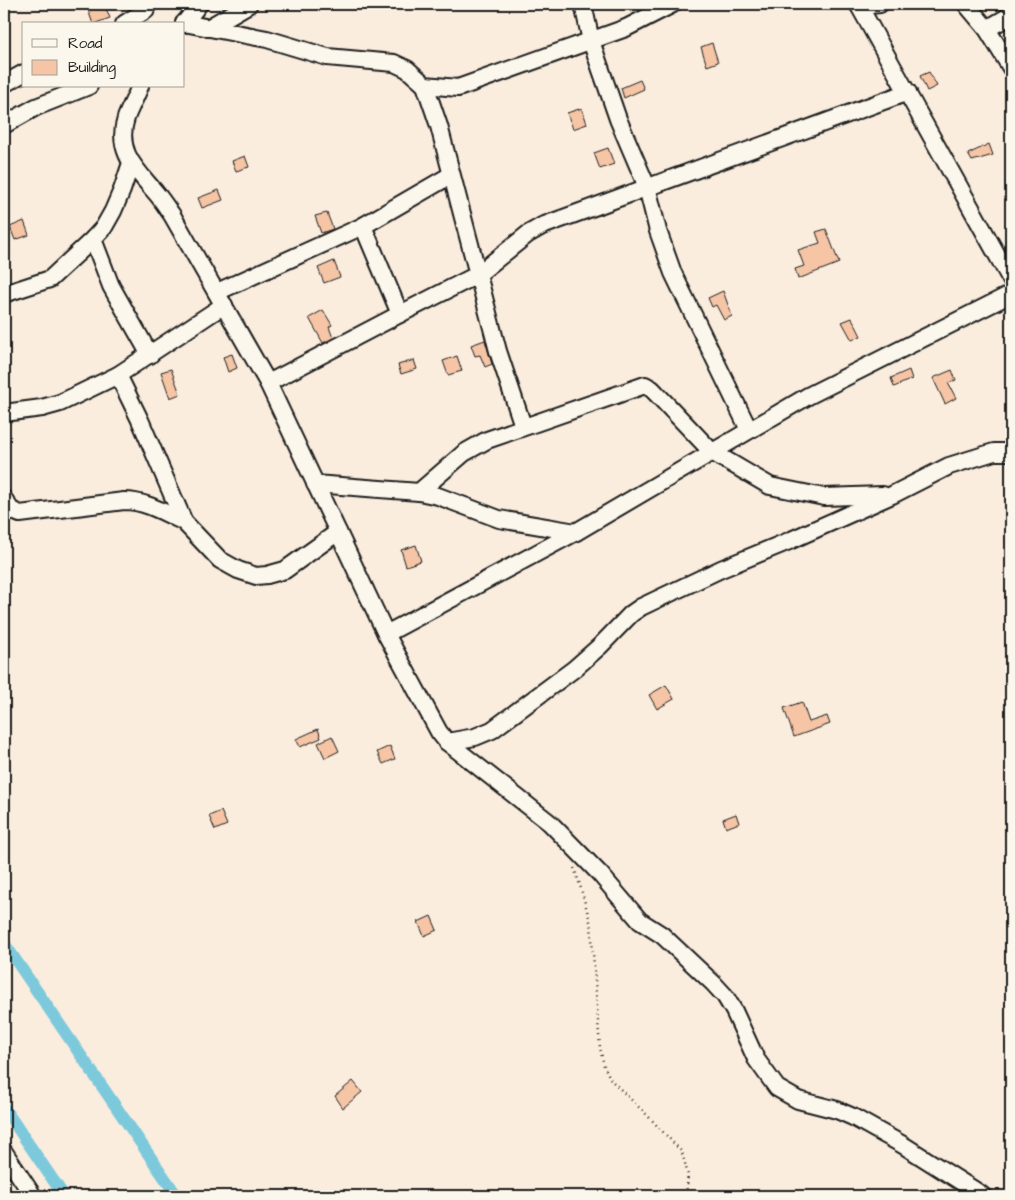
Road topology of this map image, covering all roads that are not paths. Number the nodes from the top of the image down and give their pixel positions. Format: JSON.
{"nodes":[{"id":1,"x":199,"y":4,"type":"edge"},
{"id":2,"x":249,"y":4,"type":"edge"},
{"id":3,"x":583,"y":4,"type":"edge"},
{"id":4,"x":673,"y":4,"type":"edge"},
{"id":5,"x":880,"y":4,"type":"edge"},
{"id":6,"x":966,"y":4,"type":"edge"},
{"id":7,"x":859,"y":5,"type":"edge"},
{"id":8,"x":146,"y":13,"type":"edge"},
{"id":9,"x":1011,"y":15,"type":"edge"},
{"id":10,"x":128,"y":22,"type":"edge"},
{"id":11,"x":185,"y":22,"type":"edge"},
{"id":12,"x":185,"y":23,"type":"edge"},
{"id":13,"x":208,"y":28,"type":"junction"},
{"id":14,"x":987,"y":29,"type":"junction"},
{"id":15,"x":591,"y":40,"type":"junction"},
{"id":16,"x":1011,"y":68,"type":"edge"},
{"id":17,"x":22,"y":74,"type":"edge"},
{"id":18,"x":4,"y":84,"type":"edge"},
{"id":19,"x":425,"y":85,"type":"junction"},
{"id":20,"x":84,"y":88,"type":"edge"},
{"id":21,"x":139,"y":88,"type":"edge"},
{"id":22,"x":908,"y":92,"type":"junction"},
{"id":23,"x":6,"y":119,"type":"edge"},
{"id":24,"x":130,"y":163,"type":"junction"},
{"id":25,"x":451,"y":175,"type":"junction"},
{"id":26,"x":647,"y":187,"type":"junction"},
{"id":27,"x":363,"y":226,"type":"junction"},
{"id":28,"x":93,"y":239,"type":"junction"},
{"id":29,"x":477,"y":275,"type":"junction"},
{"id":30,"x":1011,"y":280,"type":"edge"},
{"id":31,"x":4,"y":294,"type":"edge"},
{"id":32,"x":1011,"y":294,"type":"edge"},
{"id":33,"x":220,"y":299,"type":"junction"},
{"id":34,"x":400,"y":314,"type":"junction"},
{"id":35,"x":150,"y":356,"type":"junction"},
{"id":36,"x":118,"y":375,"type":"junction"},
{"id":37,"x":268,"y":384,"type":"junction"},
{"id":38,"x":4,"y":413,"type":"edge"},
{"id":39,"x":523,"y":426,"type":"junction"},
{"id":40,"x":750,"y":430,"type":"junction"},
{"id":41,"x":712,"y":452,"type":"junction"},
{"id":42,"x":1011,"y":452,"type":"edge"},
{"id":43,"x":315,"y":484,"type":"junction"},
{"id":44,"x":419,"y":492,"type":"junction"},
{"id":45,"x":892,"y":495,"type":"junction"},
{"id":46,"x":4,"y":499,"type":"edge"},
{"id":47,"x":184,"y":522,"type":"junction"},
{"id":48,"x":338,"y":532,"type":"junction"},
{"id":49,"x":576,"y":532,"type":"junction"},
{"id":50,"x":386,"y":634,"type":"junction"},
{"id":51,"x":447,"y":742,"type":"junction"},
{"id":52,"x":4,"y":1152,"type":"edge"},
{"id":53,"x":33,"y":1196,"type":"edge"},
{"id":54,"x":983,"y":1196,"type":"edge"}],
"edges":[{"from":1,"to":11,"type":"street"},
{"from":2,"to":13,"type":"street"},
{"from":3,"to":15,"type":"street"},
{"from":4,"to":15,"type":"street"},
{"from":5,"to":7,"type":"street"},
{"from":6,"to":14,"type":"street"},
{"from":7,"to":22,"type":"street"},
{"from":8,"to":10,"type":"street"},
{"from":9,"to":14,"type":"street"},
{"from":12,"to":13,"type":"street"},
{"from":13,"to":19,"type":"street"},
{"from":14,"to":16,"type":"street"},
{"from":15,"to":19,"type":"street"},
{"from":15,"to":26,"type":"street"},
{"from":17,"to":18,"type":"street"},
{"from":19,"to":25,"type":"street"},
{"from":20,"to":23,"type":"street"},
{"from":21,"to":24,"type":"street"},
{"from":22,"to":26,"type":"street"},
{"from":22,"to":30,"type":"street"},
{"from":24,"to":28,"type":"street"},
{"from":24,"to":33,"type":"street"},
{"from":25,"to":27,"type":"street"},
{"from":25,"to":29,"type":"street"},
{"from":26,"to":29,"type":"street"},
{"from":26,"to":40,"type":"street"},
{"from":27,"to":33,"type":"street"},
{"from":27,"to":34,"type":"street"},
{"from":28,"to":31,"type":"street"},
{"from":28,"to":35,"type":"street"},
{"from":29,"to":34,"type":"street"},
{"from":29,"to":39,"type":"street"},
{"from":32,"to":40,"type":"street"},
{"from":33,"to":35,"type":"street"},
{"from":33,"to":37,"type":"street"},
{"from":34,"to":37,"type":"street"},
{"from":35,"to":36,"type":"street"},
{"from":36,"to":38,"type":"street"},
{"from":36,"to":47,"type":"street"},
{"from":37,"to":43,"type":"street"},
{"from":39,"to":41,"type":"street"},
{"from":39,"to":44,"type":"street"},
{"from":40,"to":41,"type":"street"},
{"from":41,"to":45,"type":"street"},
{"from":41,"to":49,"type":"street"},
{"from":42,"to":45,"type":"street"},
{"from":43,"to":44,"type":"street"},
{"from":43,"to":48,"type":"street"},
{"from":44,"to":49,"type":"street"},
{"from":45,"to":51,"type":"street"},
{"from":46,"to":47,"type":"street"},
{"from":47,"to":48,"type":"street"},
{"from":48,"to":50,"type":"street"},
{"from":49,"to":50,"type":"street"},
{"from":50,"to":51,"type":"street"},
{"from":51,"to":54,"type":"street"},
{"from":52,"to":53,"type":"street"}]}
